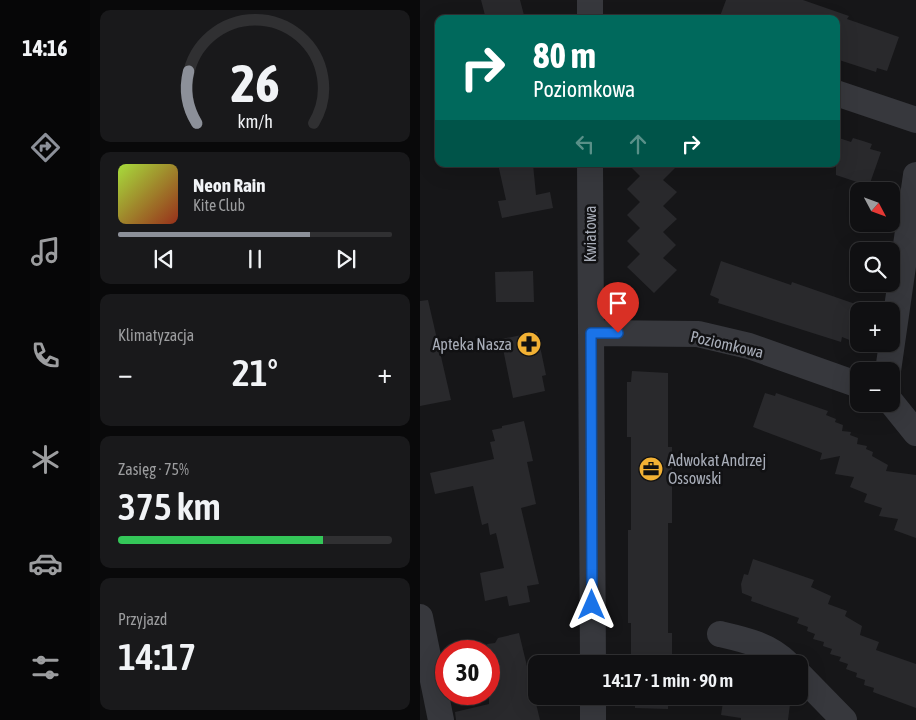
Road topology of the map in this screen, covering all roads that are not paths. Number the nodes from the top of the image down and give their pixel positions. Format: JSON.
{"nodes":[{"id":1,"x":590,"y":0,"type":"edge"},
{"id":2,"x":590,"y":15,"type":"edge"},
{"id":3,"x":840,"y":94,"type":"edge"},
{"id":4,"x":916,"y":120,"type":"edge"},
{"id":5,"x":590,"y":167,"type":"edge"},
{"id":6,"x":916,"y":174,"type":"edge"},
{"id":7,"x":591,"y":333,"type":"junction"},
{"id":8,"x":889,"y":362,"type":"edge"},
{"id":9,"x":850,"y":382,"type":"edge"},
{"id":10,"x":899,"y":412,"type":"edge"},
{"id":11,"x":916,"y":433,"type":"edge"},
{"id":12,"x":420,"y":617,"type":"edge"},
{"id":13,"x":720,"y":634,"type":"dead end"},
{"id":14,"x":593,"y":655,"type":"edge"},
{"id":15,"x":780,"y":655,"type":"edge"},
{"id":16,"x":808,"y":683,"type":"edge"},
{"id":17,"x":593,"y":705,"type":"edge"},
{"id":18,"x":441,"y":720,"type":"edge"},
{"id":19,"x":593,"y":720,"type":"edge"},
{"id":20,"x":844,"y":720,"type":"edge"}],
"edges":[{"from":1,"to":2,"type":"street"},
{"from":3,"to":4,"type":"street"},
{"from":5,"to":7,"type":"street","name":"Kwiatowa"},
{"from":6,"to":8,"type":"street"},
{"from":7,"to":9,"type":"street","name":"Poziomkowa"},
{"from":7,"to":14,"type":"street","name":"Kwiatowa"},
{"from":10,"to":11,"type":"street"},
{"from":12,"to":18,"type":"street"},
{"from":13,"to":15,"type":"street"},
{"from":16,"to":20,"type":"street"},
{"from":17,"to":19,"type":"street"}]}
